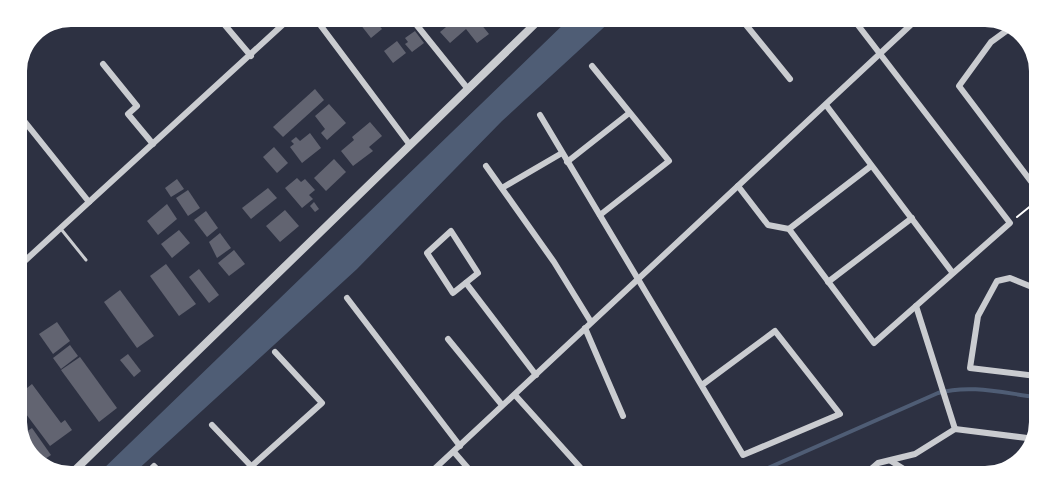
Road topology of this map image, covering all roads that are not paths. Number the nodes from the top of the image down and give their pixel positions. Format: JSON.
{"nodes":[{"id":1,"x":227,"y":27,"type":"edge"},
{"id":2,"x":281,"y":27,"type":"edge"},
{"id":3,"x":322,"y":27,"type":"edge"},
{"id":4,"x":418,"y":27,"type":"edge"},
{"id":5,"x":532,"y":27,"type":"edge"},
{"id":6,"x":748,"y":27,"type":"edge"},
{"id":7,"x":859,"y":27,"type":"edge"},
{"id":8,"x":909,"y":27,"type":"edge"},
{"id":9,"x":1005,"y":32,"type":"edge"},
{"id":10,"x":880,"y":55,"type":"junction"},
{"id":11,"x":251,"y":56,"type":"junction"},
{"id":12,"x":103,"y":64,"type":"dead end"},
{"id":13,"x":592,"y":66,"type":"dead end"},
{"id":14,"x":790,"y":79,"type":"dead end"},
{"id":15,"x":468,"y":89,"type":"junction"},
{"id":16,"x":826,"y":105,"type":"junction"},
{"id":17,"x":628,"y":114,"type":"junction"},
{"id":18,"x":540,"y":116,"type":"dead end"},
{"id":19,"x":27,"y":124,"type":"edge"},
{"id":20,"x":153,"y":144,"type":"junction"},
{"id":21,"x":410,"y":145,"type":"junction"},
{"id":22,"x":562,"y":153,"type":"junction"},
{"id":23,"x":567,"y":162,"type":"junction"},
{"id":24,"x":486,"y":166,"type":"dead end"},
{"id":25,"x":871,"y":166,"type":"junction"},
{"id":26,"x":1029,"y":179,"type":"edge"},
{"id":27,"x":738,"y":186,"type":"junction"},
{"id":28,"x":502,"y":188,"type":"junction"},
{"id":29,"x":89,"y":202,"type":"junction"},
{"id":30,"x":600,"y":215,"type":"junction"},
{"id":31,"x":912,"y":218,"type":"junction"},
{"id":32,"x":62,"y":229,"type":"junction"},
{"id":33,"x":789,"y":230,"type":"junction"},
{"id":34,"x":27,"y":259,"type":"edge"},
{"id":35,"x":86,"y":260,"type":"dead end"},
{"id":36,"x":952,"y":272,"type":"junction"},
{"id":37,"x":639,"y":278,"type":"junction"},
{"id":38,"x":828,"y":282,"type":"junction"},
{"id":39,"x":466,"y":283,"type":"junction"},
{"id":40,"x":1029,"y":286,"type":"edge"},
{"id":41,"x":347,"y":298,"type":"dead end"},
{"id":42,"x":916,"y":306,"type":"junction"},
{"id":43,"x":591,"y":322,"type":"junction"},
{"id":44,"x":585,"y":328,"type":"junction"},
{"id":45,"x":448,"y":339,"type":"dead end"},
{"id":46,"x":275,"y":352,"type":"dead end"},
{"id":47,"x":536,"y":375,"type":"junction"},
{"id":48,"x":1029,"y":375,"type":"edge"},
{"id":49,"x":702,"y":385,"type":"junction"},
{"id":50,"x":515,"y":395,"type":"junction"},
{"id":51,"x":502,"y":405,"type":"junction"},
{"id":52,"x":623,"y":416,"type":"dead end"},
{"id":53,"x":212,"y":424,"type":"dead end"},
{"id":54,"x":955,"y":429,"type":"junction"},
{"id":55,"x":1026,"y":438,"type":"edge"},
{"id":56,"x":460,"y":446,"type":"junction"},
{"id":57,"x":454,"y":452,"type":"junction"},
{"id":58,"x":891,"y":461,"type":"junction"},
{"id":59,"x":78,"y":466,"type":"edge"},
{"id":60,"x":251,"y":466,"type":"joint"},
{"id":61,"x":438,"y":466,"type":"edge"},
{"id":62,"x":466,"y":466,"type":"edge"},
{"id":63,"x":579,"y":466,"type":"edge"},
{"id":64,"x":875,"y":466,"type":"edge"},
{"id":65,"x":899,"y":466,"type":"edge"}],
"edges":[{"from":1,"to":11,"type":"street"},
{"from":2,"to":11,"type":"street"},
{"from":3,"to":21,"type":"street"},
{"from":4,"to":15,"type":"street"},
{"from":5,"to":15,"type":"street"},
{"from":6,"to":14,"type":"street"},
{"from":7,"to":10,"type":"street"},
{"from":8,"to":10,"type":"street"},
{"from":9,"to":26,"type":"street"},
{"from":10,"to":16,"type":"street"},
{"from":10,"to":36,"type":"street"},
{"from":11,"to":20,"type":"street"},
{"from":12,"to":20,"type":"street"},
{"from":13,"to":17,"type":"street"},
{"from":15,"to":21,"type":"street"},
{"from":16,"to":25,"type":"street"},
{"from":16,"to":27,"type":"street"},
{"from":17,"to":23,"type":"street"},
{"from":17,"to":30,"type":"street"},
{"from":18,"to":22,"type":"street"},
{"from":19,"to":29,"type":"street"},
{"from":20,"to":29,"type":"street"},
{"from":21,"to":59,"type":"street"},
{"from":22,"to":23,"type":"street"},
{"from":22,"to":28,"type":"street"},
{"from":23,"to":30,"type":"street"},
{"from":24,"to":28,"type":"street"},
{"from":25,"to":31,"type":"street"},
{"from":25,"to":33,"type":"street"},
{"from":27,"to":33,"type":"street"},
{"from":27,"to":37,"type":"street"},
{"from":28,"to":43,"type":"street"},
{"from":29,"to":32,"type":"street"},
{"from":30,"to":37,"type":"street"},
{"from":31,"to":36,"type":"street"},
{"from":31,"to":38,"type":"street"},
{"from":32,"to":34,"type":"street"},
{"from":32,"to":35,"type":"lane"},
{"from":33,"to":38,"type":"street"},
{"from":36,"to":42,"type":"street"},
{"from":37,"to":43,"type":"street"},
{"from":37,"to":49,"type":"street"},
{"from":38,"to":42,"type":"street"},
{"from":39,"to":39,"type":"street"},
{"from":39,"to":47,"type":"street"},
{"from":40,"to":48,"type":"street"},
{"from":41,"to":56,"type":"street"},
{"from":42,"to":54,"type":"street"},
{"from":43,"to":44,"type":"street"},
{"from":44,"to":47,"type":"street"},
{"from":44,"to":52,"type":"street"},
{"from":45,"to":51,"type":"street"},
{"from":46,"to":60,"type":"street"},
{"from":47,"to":50,"type":"street"},
{"from":49,"to":49,"type":"street"},
{"from":50,"to":51,"type":"street"},
{"from":50,"to":63,"type":"street"},
{"from":51,"to":56,"type":"street"},
{"from":53,"to":60,"type":"street"},
{"from":54,"to":55,"type":"street"},
{"from":54,"to":58,"type":"street"},
{"from":56,"to":57,"type":"street"},
{"from":57,"to":61,"type":"street"},
{"from":57,"to":62,"type":"street"},
{"from":58,"to":64,"type":"street"},
{"from":58,"to":65,"type":"street"}]}
